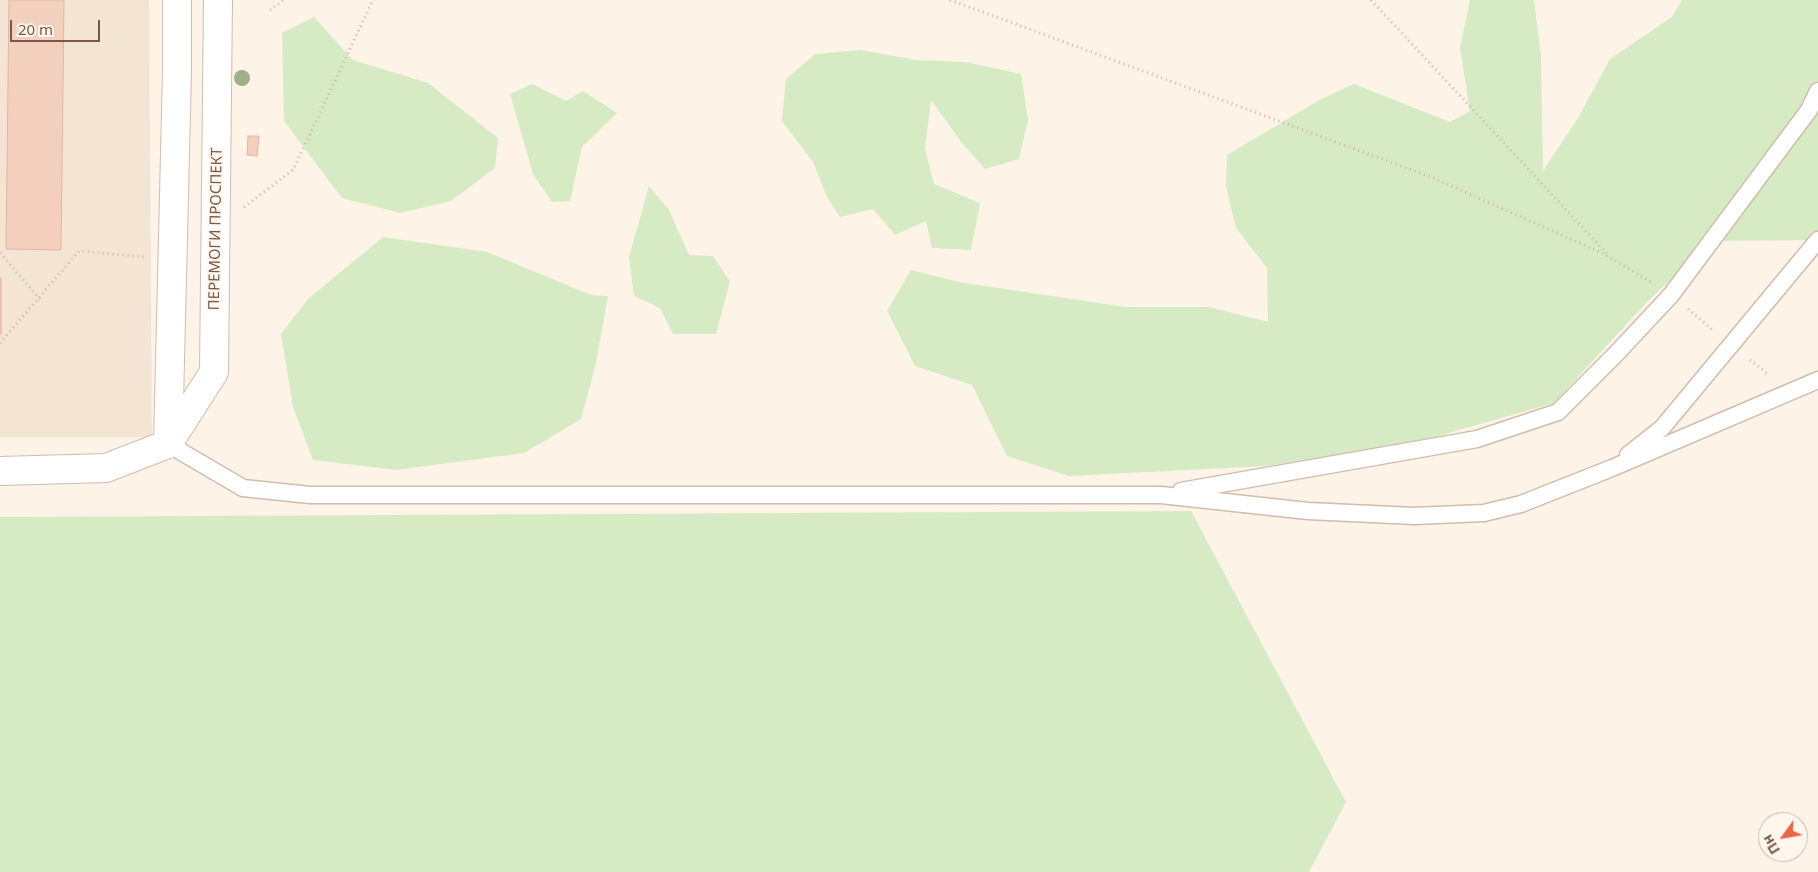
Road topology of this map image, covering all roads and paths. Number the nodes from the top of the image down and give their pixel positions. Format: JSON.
{"nodes":[{"id":1,"x":177,"y":0,"type":"edge"},
{"id":2,"x":218,"y":0,"type":"edge"},
{"id":3,"x":284,"y":0,"type":"edge"},
{"id":4,"x":373,"y":0,"type":"edge"},
{"id":5,"x":950,"y":0,"type":"edge"},
{"id":6,"x":1371,"y":0,"type":"edge"},
{"id":7,"x":270,"y":10,"type":"dead end"},
{"id":8,"x":1818,"y":91,"type":"edge"},
{"id":9,"x":242,"y":209,"type":"dead end"},
{"id":10,"x":1818,"y":240,"type":"edge"},
{"id":11,"x":0,"y":254,"type":"edge"},
{"id":12,"x":173,"y":259,"type":"junction"},
{"id":13,"x":1611,"y":259,"type":"junction"},
{"id":14,"x":1671,"y":294,"type":"junction"},
{"id":15,"x":40,"y":298,"type":"junction"},
{"id":16,"x":0,"y":343,"type":"edge"},
{"id":17,"x":1730,"y":346,"type":"junction"},
{"id":18,"x":1818,"y":380,"type":"edge"},
{"id":19,"x":1791,"y":392,"type":"junction"},
{"id":20,"x":168,"y":444,"type":"junction"},
{"id":21,"x":1612,"y":468,"type":"junction"},
{"id":22,"x":0,"y":471,"type":"edge"},
{"id":23,"x":1161,"y":495,"type":"junction"}],
"edges":[{"from":1,"to":12,"type":"street"},
{"from":2,"to":20,"type":"street","name":"ПЕРЕМОГИ ПРОСПЕКТ"},
{"from":3,"to":7,"type":"path"},
{"from":4,"to":9,"type":"path"},
{"from":5,"to":13,"type":"path"},
{"from":6,"to":13,"type":"path"},
{"from":8,"to":14,"type":"lane"},
{"from":10,"to":17,"type":"lane"},
{"from":11,"to":15,"type":"path"},
{"from":12,"to":15,"type":"path"},
{"from":12,"to":20,"type":"street"},
{"from":13,"to":14,"type":"path"},
{"from":14,"to":17,"type":"path"},
{"from":14,"to":23,"type":"lane"},
{"from":15,"to":16,"type":"path"},
{"from":17,"to":19,"type":"path"},
{"from":17,"to":21,"type":"lane"},
{"from":18,"to":19,"type":"lane"},
{"from":19,"to":21,"type":"lane"},
{"from":20,"to":22,"type":"street"},
{"from":20,"to":23,"type":"lane"},
{"from":21,"to":23,"type":"lane"}]}
